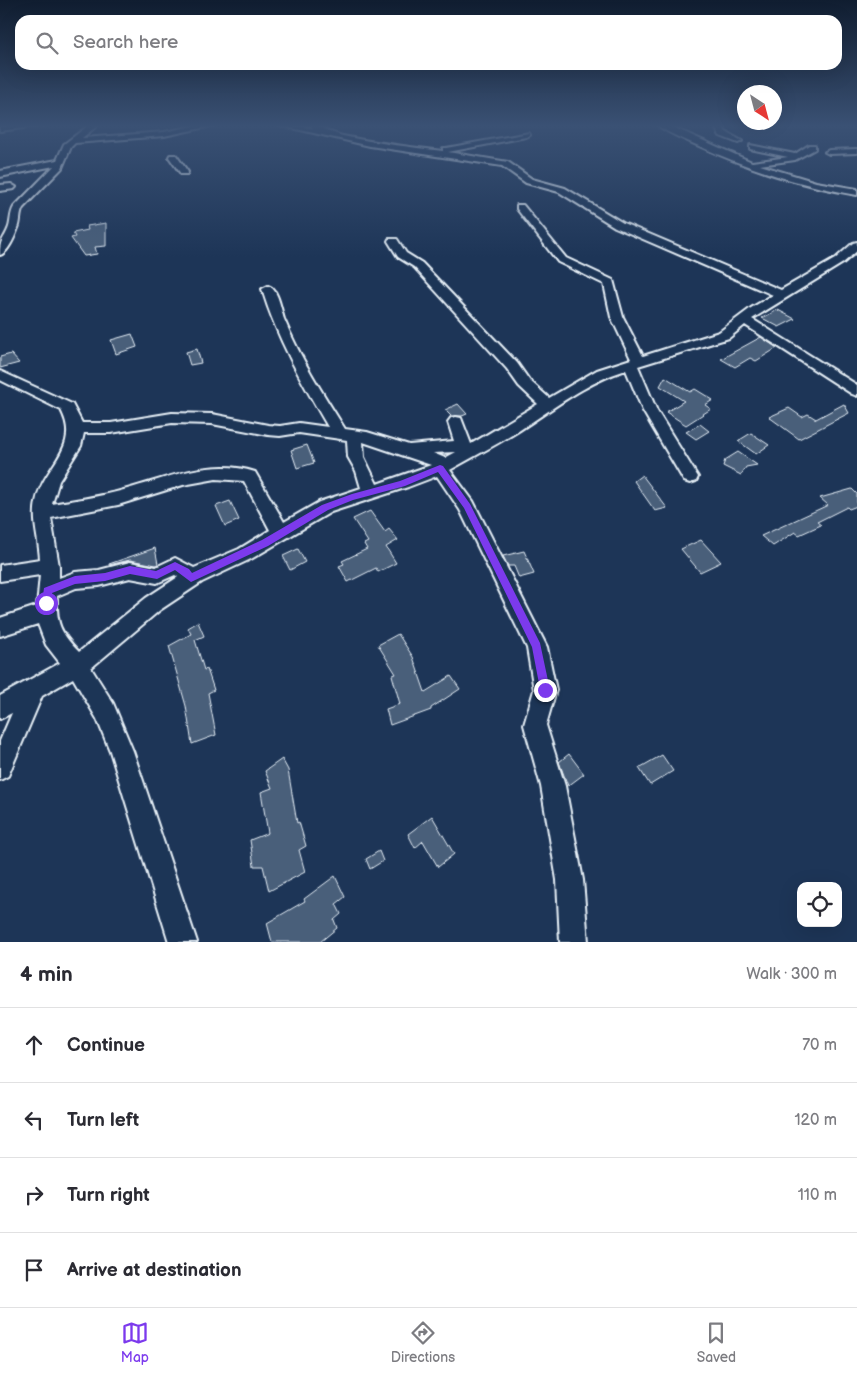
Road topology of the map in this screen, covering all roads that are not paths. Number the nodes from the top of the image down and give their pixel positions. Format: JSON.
{"nodes":[{"id":1,"x":26,"y":169,"type":"edge"},
{"id":2,"x":55,"y":169,"type":"edge"},
{"id":3,"x":182,"y":169,"type":"edge"},
{"id":4,"x":512,"y":169,"type":"edge"},
{"id":5,"x":765,"y":169,"type":"edge"},
{"id":6,"x":184,"y":172,"type":"dead end"},
{"id":7,"x":0,"y":174,"type":"edge"},
{"id":8,"x":11,"y":187,"type":"dead end"},
{"id":9,"x":0,"y":188,"type":"edge"},
{"id":10,"x":857,"y":192,"type":"edge"},
{"id":11,"x":520,"y":207,"type":"dead end"},
{"id":12,"x":3,"y":242,"type":"edge"},
{"id":13,"x":393,"y":242,"type":"dead end"},
{"id":14,"x":855,"y":249,"type":"edge"},
{"id":15,"x":0,"y":252,"type":"edge"},
{"id":16,"x":268,"y":289,"type":"dead end"},
{"id":17,"x":780,"y":294,"type":"junction"},
{"id":18,"x":744,"y":319,"type":"junction"},
{"id":19,"x":635,"y":364,"type":"junction"},
{"id":20,"x":0,"y":375,"type":"edge"},
{"id":21,"x":857,"y":392,"type":"edge"},
{"id":22,"x":548,"y":405,"type":"junction"},
{"id":23,"x":456,"y":422,"type":"dead end"},
{"id":24,"x":77,"y":428,"type":"junction"},
{"id":25,"x":347,"y":434,"type":"junction"},
{"id":26,"x":404,"y":449,"type":"junction"},
{"id":27,"x":465,"y":450,"type":"junction"},
{"id":28,"x":443,"y":466,"type":"junction"},
{"id":29,"x":690,"y":476,"type":"dead end"},
{"id":30,"x":371,"y":492,"type":"junction"},
{"id":31,"x":42,"y":513,"type":"junction"},
{"id":32,"x":279,"y":530,"type":"dead end"},
{"id":33,"x":50,"y":566,"type":"junction"},
{"id":34,"x":0,"y":573,"type":"edge"},
{"id":35,"x":191,"y":578,"type":"junction"},
{"id":36,"x":48,"y":591,"type":"junction"},
{"id":37,"x":47,"y":612,"type":"junction"},
{"id":38,"x":0,"y":627,"type":"edge"},
{"id":39,"x":77,"y":665,"type":"junction"},
{"id":40,"x":34,"y":689,"type":"junction"},
{"id":41,"x":0,"y":708,"type":"edge"},
{"id":42,"x":0,"y":768,"type":"edge"},
{"id":43,"x":183,"y":942,"type":"edge"},
{"id":44,"x":574,"y":942,"type":"edge"}],
"edges":[{"from":1,"to":7,"type":"street"},
{"from":2,"to":12,"type":"street"},
{"from":3,"to":6,"type":"street"},
{"from":4,"to":17,"type":"street"},
{"from":5,"to":10,"type":"street"},
{"from":8,"to":9,"type":"street"},
{"from":11,"to":19,"type":"street"},
{"from":12,"to":15,"type":"street"},
{"from":13,"to":22,"type":"street"},
{"from":14,"to":17,"type":"street"},
{"from":16,"to":25,"type":"street"},
{"from":17,"to":18,"type":"street"},
{"from":18,"to":19,"type":"street"},
{"from":18,"to":21,"type":"street"},
{"from":19,"to":22,"type":"street"},
{"from":19,"to":29,"type":"street"},
{"from":20,"to":24,"type":"street"},
{"from":22,"to":27,"type":"street"},
{"from":23,"to":27,"type":"street"},
{"from":24,"to":25,"type":"street"},
{"from":24,"to":31,"type":"street"},
{"from":25,"to":26,"type":"street"},
{"from":25,"to":30,"type":"street"},
{"from":26,"to":27,"type":"street"},
{"from":26,"to":28,"type":"street"},
{"from":27,"to":28,"type":"street"},
{"from":28,"to":30,"type":"street"},
{"from":28,"to":44,"type":"street"},
{"from":30,"to":35,"type":"street"},
{"from":31,"to":32,"type":"street"},
{"from":31,"to":33,"type":"street"},
{"from":33,"to":34,"type":"street"},
{"from":33,"to":36,"type":"street"},
{"from":35,"to":36,"type":"street"},
{"from":35,"to":39,"type":"street"},
{"from":36,"to":37,"type":"street"},
{"from":37,"to":38,"type":"street"},
{"from":37,"to":39,"type":"street"},
{"from":39,"to":40,"type":"street"},
{"from":39,"to":43,"type":"street"},
{"from":40,"to":41,"type":"street"},
{"from":40,"to":42,"type":"street"}]}
